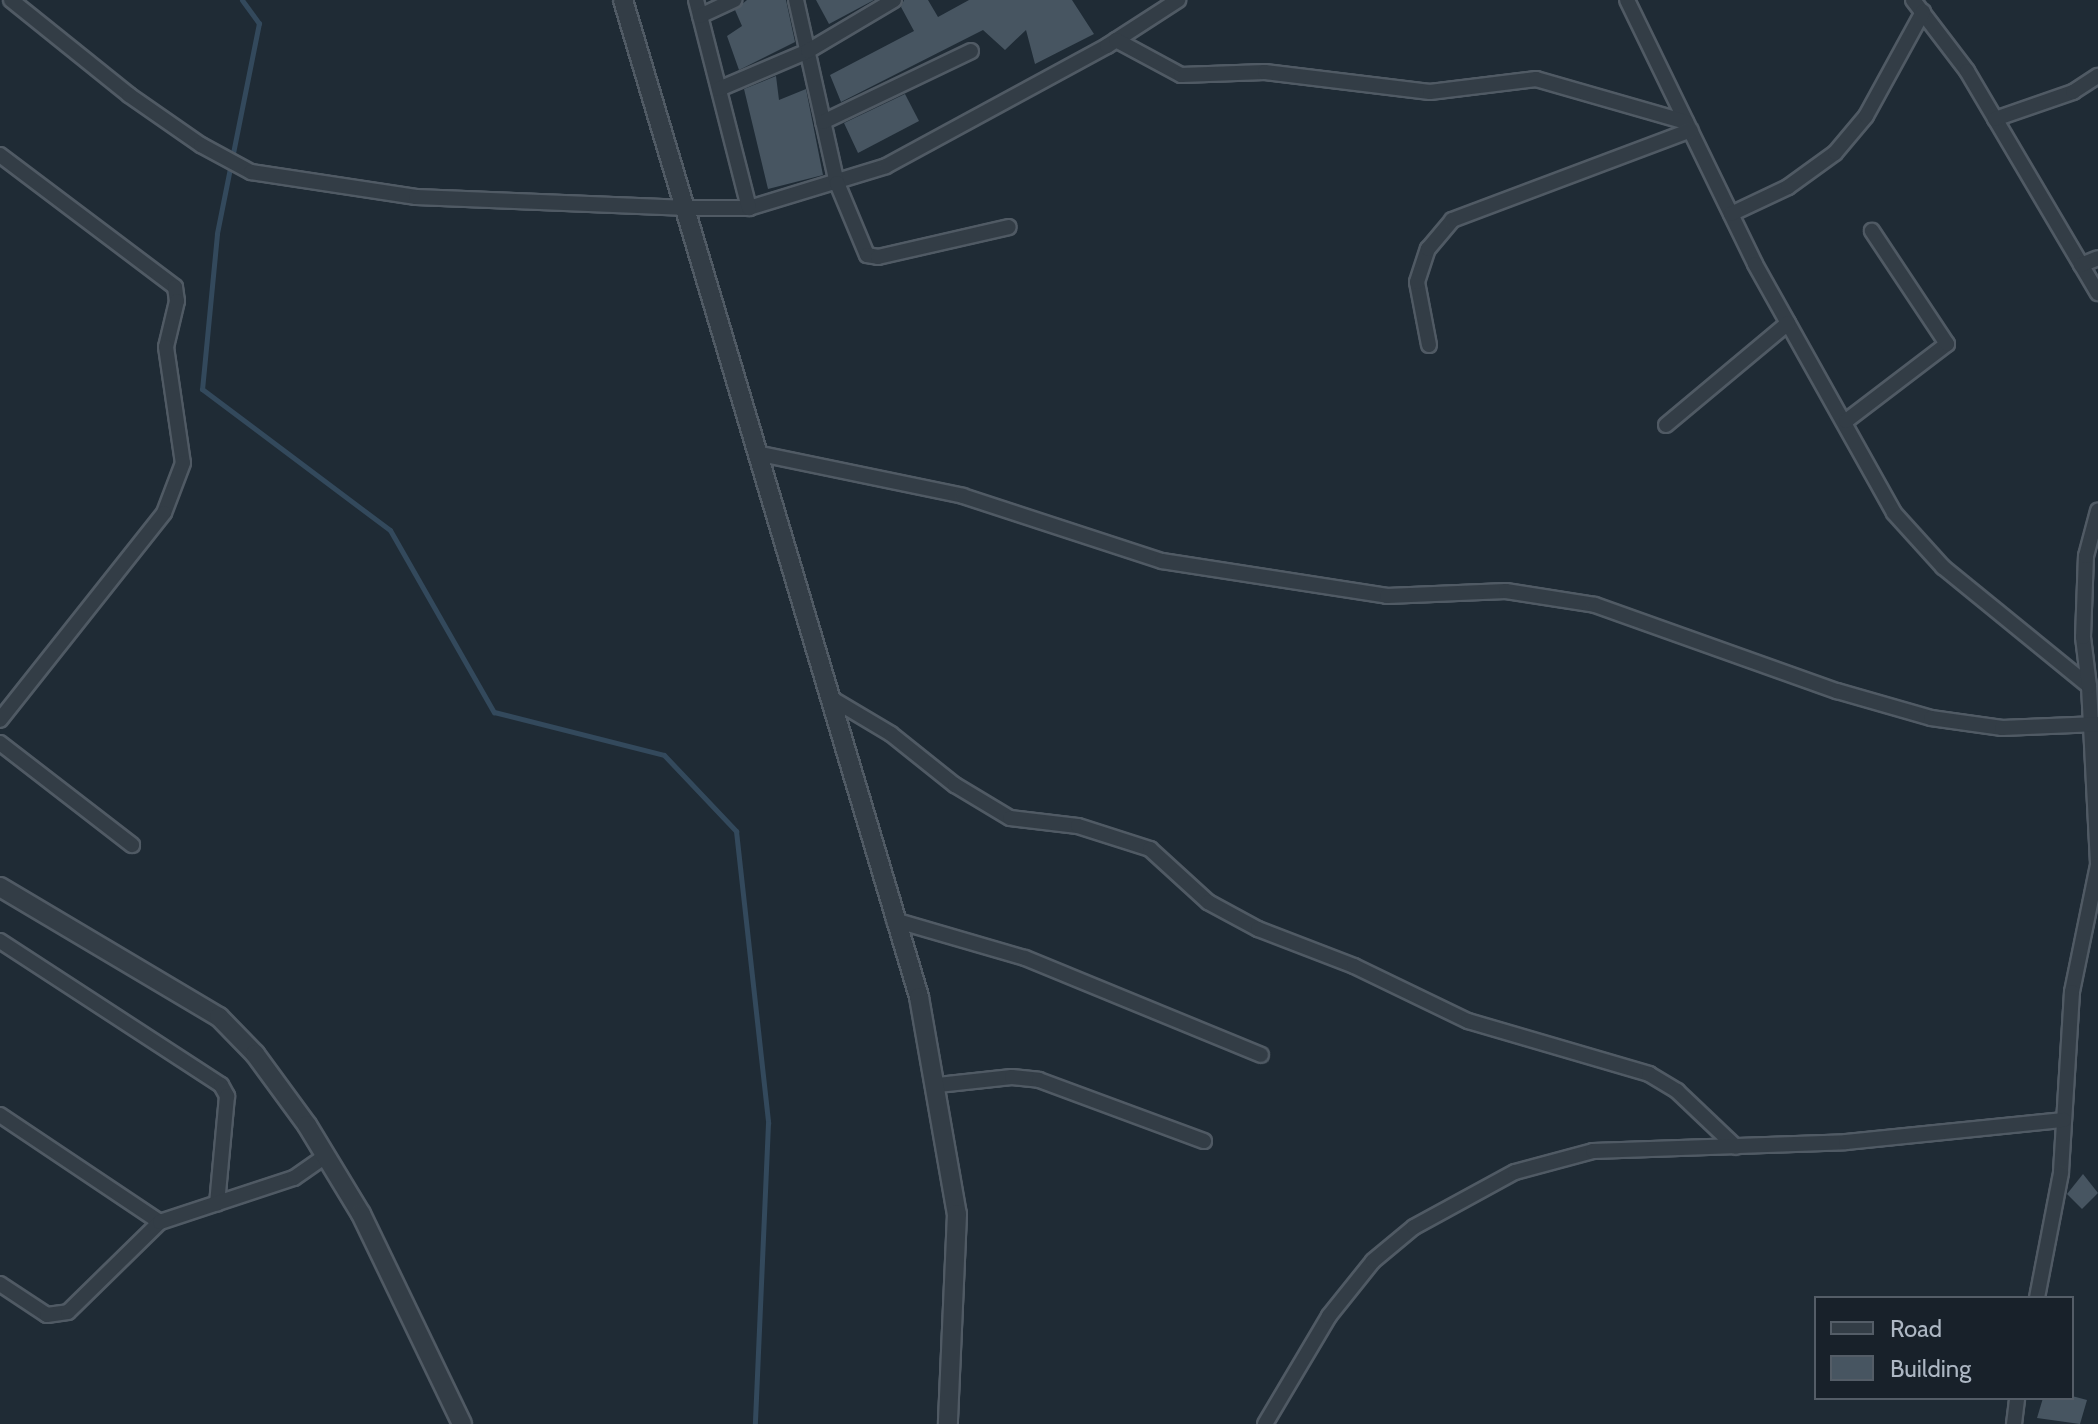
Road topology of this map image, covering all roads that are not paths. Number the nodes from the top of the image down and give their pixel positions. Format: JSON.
{"nodes":[{"id":1,"x":11,"y":0,"type":"edge"},
{"id":2,"x":623,"y":0,"type":"edge"},
{"id":3,"x":696,"y":0,"type":"edge"},
{"id":4,"x":734,"y":0,"type":"edge"},
{"id":5,"x":796,"y":0,"type":"edge"},
{"id":6,"x":894,"y":0,"type":"edge"},
{"id":7,"x":1178,"y":0,"type":"edge"},
{"id":8,"x":1627,"y":0,"type":"edge"},
{"id":9,"x":1918,"y":6,"type":"edge"},
{"id":10,"x":700,"y":16,"type":"junction"},
{"id":11,"x":1116,"y":40,"type":"junction"},
{"id":12,"x":808,"y":51,"type":"junction"},
{"id":13,"x":971,"y":51,"type":"dead end"},
{"id":14,"x":2098,"y":76,"type":"edge"},
{"id":15,"x":719,"y":89,"type":"junction"},
{"id":16,"x":1995,"y":119,"type":"junction"},
{"id":17,"x":823,"y":122,"type":"junction"},
{"id":18,"x":1688,"y":126,"type":"junction"},
{"id":19,"x":0,"y":155,"type":"edge"},
{"id":20,"x":837,"y":183,"type":"junction"},
{"id":21,"x":688,"y":208,"type":"junction"},
{"id":22,"x":749,"y":208,"type":"junction"},
{"id":23,"x":1731,"y":214,"type":"junction"},
{"id":24,"x":1009,"y":227,"type":"dead end"},
{"id":25,"x":1872,"y":231,"type":"dead end"},
{"id":26,"x":2098,"y":258,"type":"edge"},
{"id":27,"x":2081,"y":265,"type":"junction"},
{"id":28,"x":2098,"y":293,"type":"edge"},
{"id":29,"x":1788,"y":323,"type":"junction"},
{"id":30,"x":1429,"y":345,"type":"dead end"},
{"id":31,"x":1846,"y":421,"type":"junction"},
{"id":32,"x":1666,"y":425,"type":"dead end"},
{"id":33,"x":761,"y":454,"type":"junction"},
{"id":34,"x":2098,"y":511,"type":"edge"},
{"id":35,"x":2089,"y":686,"type":"junction"},
{"id":36,"x":829,"y":697,"type":"junction"},
{"id":37,"x":0,"y":720,"type":"edge"},
{"id":38,"x":2096,"y":724,"type":"edge"},
{"id":39,"x":0,"y":743,"type":"edge"},
{"id":40,"x":132,"y":845,"type":"dead end"},
{"id":41,"x":0,"y":887,"type":"edge"},
{"id":42,"x":894,"y":920,"type":"junction"},
{"id":43,"x":0,"y":941,"type":"edge"},
{"id":44,"x":1261,"y":1055,"type":"dead end"},
{"id":45,"x":938,"y":1085,"type":"junction"},
{"id":46,"x":0,"y":1115,"type":"edge"},
{"id":47,"x":2064,"y":1120,"type":"junction"},
{"id":48,"x":1204,"y":1141,"type":"dead end"},
{"id":49,"x":1736,"y":1147,"type":"junction"},
{"id":50,"x":325,"y":1156,"type":"junction"},
{"id":51,"x":217,"y":1204,"type":"junction"},
{"id":52,"x":160,"y":1222,"type":"junction"},
{"id":53,"x":0,"y":1284,"type":"edge"},
{"id":54,"x":2038,"y":1296,"type":"edge"},
{"id":55,"x":2017,"y":1400,"type":"edge"},
{"id":56,"x":462,"y":1424,"type":"edge"},
{"id":57,"x":948,"y":1424,"type":"edge"},
{"id":58,"x":1265,"y":1424,"type":"edge"},
{"id":59,"x":2014,"y":1424,"type":"edge"}],
"edges":[{"from":1,"to":21,"type":"street"},
{"from":2,"to":21,"type":"street"},
{"from":3,"to":10,"type":"street"},
{"from":4,"to":10,"type":"street"},
{"from":5,"to":12,"type":"street"},
{"from":6,"to":12,"type":"street"},
{"from":7,"to":11,"type":"street"},
{"from":8,"to":18,"type":"street"},
{"from":9,"to":16,"type":"street"},
{"from":9,"to":23,"type":"street"},
{"from":10,"to":15,"type":"street"},
{"from":11,"to":18,"type":"street"},
{"from":11,"to":20,"type":"street"},
{"from":12,"to":15,"type":"street"},
{"from":12,"to":17,"type":"street"},
{"from":13,"to":17,"type":"street"},
{"from":14,"to":16,"type":"street"},
{"from":15,"to":22,"type":"street"},
{"from":16,"to":27,"type":"street"},
{"from":17,"to":20,"type":"street"},
{"from":18,"to":23,"type":"street"},
{"from":18,"to":30,"type":"street"},
{"from":19,"to":37,"type":"street"},
{"from":20,"to":22,"type":"street"},
{"from":20,"to":24,"type":"street"},
{"from":21,"to":22,"type":"street"},
{"from":21,"to":33,"type":"street"},
{"from":23,"to":29,"type":"street"},
{"from":25,"to":31,"type":"street"},
{"from":26,"to":27,"type":"street"},
{"from":27,"to":28,"type":"street"},
{"from":29,"to":31,"type":"street"},
{"from":29,"to":32,"type":"street"},
{"from":31,"to":35,"type":"street"},
{"from":33,"to":36,"type":"street"},
{"from":33,"to":38,"type":"street"},
{"from":34,"to":35,"type":"street"},
{"from":35,"to":38,"type":"street"},
{"from":36,"to":42,"type":"street"},
{"from":36,"to":49,"type":"street"},
{"from":38,"to":47,"type":"street"},
{"from":39,"to":40,"type":"street"},
{"from":41,"to":50,"type":"street"},
{"from":42,"to":44,"type":"street"},
{"from":42,"to":45,"type":"street"},
{"from":43,"to":51,"type":"street"},
{"from":45,"to":48,"type":"street"},
{"from":45,"to":57,"type":"street"},
{"from":46,"to":52,"type":"street"},
{"from":47,"to":49,"type":"street"},
{"from":47,"to":54,"type":"street"},
{"from":49,"to":58,"type":"street"},
{"from":50,"to":51,"type":"street"},
{"from":50,"to":56,"type":"street"},
{"from":51,"to":52,"type":"street"},
{"from":52,"to":53,"type":"street"},
{"from":55,"to":59,"type":"street"}]}
